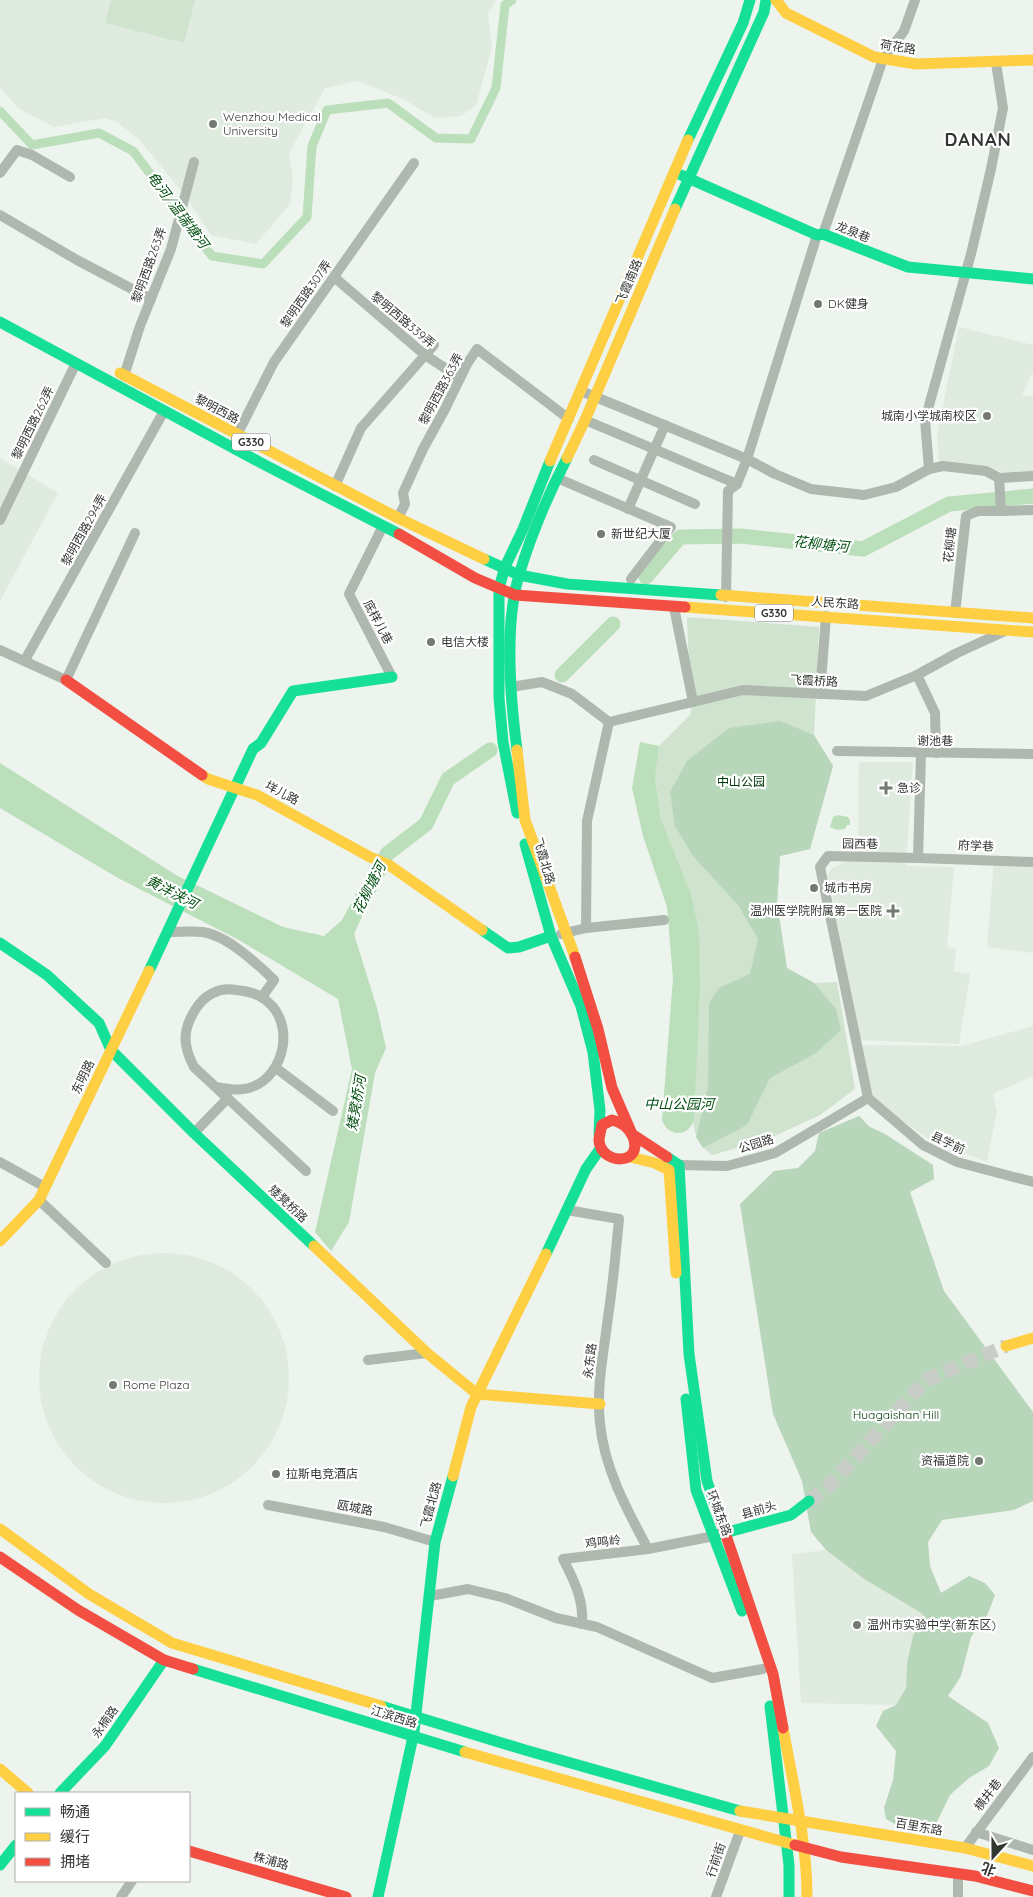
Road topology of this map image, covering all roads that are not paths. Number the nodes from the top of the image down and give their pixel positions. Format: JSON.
{"nodes":[{"id":1,"x":776,"y":0,"type":"edge"},
{"id":2,"x":916,"y":0,"type":"edge"},
{"id":3,"x":747,"y":1,"type":"edge"},
{"id":4,"x":765,"y":6,"type":"edge"},
{"id":5,"x":883,"y":58,"type":"junction"},
{"id":6,"x":1033,"y":60,"type":"edge"},
{"id":7,"x":996,"y":63,"type":"junction"},
{"id":8,"x":194,"y":162,"type":"dead end"},
{"id":9,"x":414,"y":164,"type":"dead end"},
{"id":10,"x":673,"y":171,"type":"junction"},
{"id":11,"x":0,"y":173,"type":"edge"},
{"id":12,"x":70,"y":177,"type":"dead end"},
{"id":13,"x":688,"y":178,"type":"junction"},
{"id":14,"x":0,"y":215,"type":"edge"},
{"id":15,"x":820,"y":234,"type":"junction"},
{"id":16,"x":966,"y":272,"type":"junction"},
{"id":17,"x":334,"y":277,"type":"junction"},
{"id":18,"x":1033,"y":280,"type":"edge"},
{"id":19,"x":150,"y":299,"type":"junction"},
{"id":20,"x":0,"y":310,"type":"edge"},
{"id":21,"x":0,"y":322,"type":"edge"},
{"id":22,"x":434,"y":345,"type":"dead end"},
{"id":23,"x":425,"y":356,"type":"junction"},
{"id":24,"x":76,"y":363,"type":"junction"},
{"id":25,"x":124,"y":376,"type":"junction"},
{"id":26,"x":460,"y":378,"type":"junction"},
{"id":27,"x":580,"y":391,"type":"junction"},
{"id":28,"x":595,"y":397,"type":"junction"},
{"id":29,"x":164,"y":411,"type":"junction"},
{"id":30,"x":569,"y":419,"type":"junction"},
{"id":31,"x":585,"y":420,"type":"junction"},
{"id":32,"x":665,"y":425,"type":"junction"},
{"id":33,"x":237,"y":435,"type":"junction"},
{"id":34,"x":231,"y":447,"type":"junction"},
{"id":35,"x":654,"y":449,"type":"junction"},
{"id":36,"x":747,"y":458,"type":"junction"},
{"id":37,"x":594,"y":460,"type":"dead end"},
{"id":38,"x":929,"y":469,"type":"junction"},
{"id":39,"x":1033,"y":476,"type":"edge"},
{"id":40,"x":557,"y":478,"type":"junction"},
{"id":41,"x":641,"y":481,"type":"junction"},
{"id":42,"x":737,"y":484,"type":"junction"},
{"id":43,"x":999,"y":484,"type":"junction"},
{"id":44,"x":335,"y":486,"type":"junction"},
{"id":45,"x":695,"y":504,"type":"dead end"},
{"id":46,"x":1001,"y":508,"type":"junction"},
{"id":47,"x":628,"y":509,"type":"junction"},
{"id":48,"x":1033,"y":510,"type":"edge"},
{"id":49,"x":398,"y":518,"type":"junction"},
{"id":50,"x":0,"y":520,"type":"edge"},
{"id":51,"x":383,"y":526,"type":"junction"},
{"id":52,"x":135,"y":533,"type":"dead end"},
{"id":53,"x":505,"y":567,"type":"junction"},
{"id":54,"x":519,"y":575,"type":"junction"},
{"id":55,"x":631,"y":579,"type":"dead end"},
{"id":56,"x":499,"y":588,"type":"junction"},
{"id":57,"x":515,"y":595,"type":"junction"},
{"id":58,"x":726,"y":596,"type":"junction"},
{"id":59,"x":674,"y":607,"type":"junction"},
{"id":60,"x":955,"y":613,"type":"junction"},
{"id":61,"x":826,"y":616,"type":"junction"},
{"id":62,"x":1033,"y":618,"type":"edge"},
{"id":63,"x":1007,"y":631,"type":"junction"},
{"id":64,"x":1033,"y":632,"type":"edge"},
{"id":65,"x":0,"y":650,"type":"edge"},
{"id":66,"x":25,"y":660,"type":"junction"},
{"id":67,"x":917,"y":675,"type":"junction"},
{"id":68,"x":392,"y":677,"type":"joint"},
{"id":69,"x":66,"y":680,"type":"junction"},
{"id":70,"x":511,"y":687,"type":"junction"},
{"id":71,"x":820,"y":694,"type":"junction"},
{"id":72,"x":693,"y":702,"type":"junction"},
{"id":73,"x":610,"y":722,"type":"junction"},
{"id":74,"x":836,"y":751,"type":"dead end"},
{"id":75,"x":921,"y":754,"type":"junction"},
{"id":76,"x":936,"y":754,"type":"junction"},
{"id":77,"x":1033,"y":754,"type":"edge"},
{"id":78,"x":234,"y":788,"type":"junction"},
{"id":79,"x":918,"y":858,"type":"junction"},
{"id":80,"x":1033,"y":862,"type":"edge"},
{"id":81,"x":664,"y":920,"type":"dead end"},
{"id":82,"x":586,"y":928,"type":"junction"},
{"id":83,"x":168,"y":932,"type":"junction"},
{"id":84,"x":567,"y":933,"type":"junction"},
{"id":85,"x":551,"y":936,"type":"junction"},
{"id":86,"x":0,"y":943,"type":"edge"},
{"id":87,"x":262,"y":997,"type":"junction"},
{"id":88,"x":111,"y":1050,"type":"junction"},
{"id":89,"x":276,"y":1068,"type":"junction"},
{"id":90,"x":216,"y":1087,"type":"junction"},
{"id":91,"x":228,"y":1098,"type":"junction"},
{"id":92,"x":868,"y":1098,"type":"junction"},
{"id":93,"x":333,"y":1110,"type":"dead end"},
{"id":94,"x":194,"y":1133,"type":"junction"},
{"id":95,"x":598,"y":1134,"type":"junction"},
{"id":96,"x":632,"y":1134,"type":"junction"},
{"id":97,"x":600,"y":1149,"type":"junction"},
{"id":98,"x":630,"y":1157,"type":"junction"},
{"id":99,"x":0,"y":1162,"type":"edge"},
{"id":100,"x":680,"y":1165,"type":"junction"},
{"id":101,"x":668,"y":1170,"type":"junction"},
{"id":102,"x":306,"y":1171,"type":"dead end"},
{"id":103,"x":1033,"y":1182,"type":"edge"},
{"id":104,"x":45,"y":1187,"type":"junction"},
{"id":105,"x":39,"y":1200,"type":"junction"},
{"id":106,"x":567,"y":1210,"type":"junction"},
{"id":107,"x":0,"y":1241,"type":"edge"},
{"id":108,"x":106,"y":1264,"type":"dead end"},
{"id":109,"x":1033,"y":1338,"type":"edge"},
{"id":110,"x":1006,"y":1346,"type":"tunnel mouth"},
{"id":111,"x":426,"y":1353,"type":"junction"},
{"id":112,"x":368,"y":1360,"type":"dead end"},
{"id":113,"x":477,"y":1394,"type":"junction"},
{"id":114,"x":600,"y":1404,"type":"junction"},
{"id":115,"x":809,"y":1501,"type":"tunnel mouth"},
{"id":116,"x":268,"y":1505,"type":"dead end"},
{"id":117,"x":0,"y":1529,"type":"edge"},
{"id":118,"x":719,"y":1534,"type":"junction"},
{"id":119,"x":435,"y":1542,"type":"junction"},
{"id":120,"x":648,"y":1549,"type":"junction"},
{"id":121,"x":0,"y":1557,"type":"edge"},
{"id":122,"x":430,"y":1596,"type":"junction"},
{"id":123,"x":582,"y":1624,"type":"junction"},
{"id":124,"x":164,"y":1660,"type":"junction"},
{"id":125,"x":763,"y":1669,"type":"junction"},
{"id":126,"x":416,"y":1717,"type":"junction"},
{"id":127,"x":413,"y":1737,"type":"junction"},
{"id":128,"x":1033,"y":1757,"type":"edge"},
{"id":129,"x":0,"y":1769,"type":"edge"},
{"id":130,"x":27,"y":1792,"type":"edge"},
{"id":131,"x":61,"y":1792,"type":"edge"},
{"id":132,"x":783,"y":1819,"type":"junction"},
{"id":133,"x":799,"y":1822,"type":"junction"},
{"id":134,"x":740,"y":1830,"type":"junction"},
{"id":135,"x":976,"y":1832,"type":"junction"},
{"id":136,"x":785,"y":1842,"type":"junction"},
{"id":137,"x":15,"y":1846,"type":"edge"},
{"id":138,"x":804,"y":1848,"type":"junction"},
{"id":139,"x":965,"y":1848,"type":"junction"},
{"id":140,"x":1033,"y":1850,"type":"edge"},
{"id":141,"x":190,"y":1851,"type":"edge"},
{"id":142,"x":0,"y":1865,"type":"edge"},
{"id":143,"x":1033,"y":1866,"type":"edge"},
{"id":144,"x":958,"y":1874,"type":"junction"},
{"id":145,"x":131,"y":1882,"type":"edge"},
{"id":146,"x":1033,"y":1891,"type":"edge"},
{"id":147,"x":121,"y":1897,"type":"edge"},
{"id":148,"x":346,"y":1897,"type":"edge"},
{"id":149,"x":378,"y":1897,"type":"edge"},
{"id":150,"x":716,"y":1897,"type":"edge"},
{"id":151,"x":789,"y":1897,"type":"edge"},
{"id":152,"x":807,"y":1897,"type":"edge"},
{"id":153,"x":958,"y":1897,"type":"edge"}],
"edges":[{"from":1,"to":5,"type":"main road","name":"荷花路"},
{"from":2,"to":5,"type":"street"},
{"from":3,"to":4,"type":"main road"},
{"from":3,"to":10,"type":"main road","name":"飞霞南路"},
{"from":4,"to":13,"type":"main road","name":"飞霞南路"},
{"from":5,"to":7,"type":"main road","name":"荷花路"},
{"from":5,"to":15,"type":"street"},
{"from":6,"to":7,"type":"main road","name":"荷花路"},
{"from":7,"to":16,"type":"street"},
{"from":8,"to":19,"type":"street","name":"黎明西路263弄"},
{"from":9,"to":17,"type":"street","name":"黎明西路307弄"},
{"from":10,"to":13,"type":"main road","name":"龙泉巷"},
{"from":10,"to":27,"type":"main road","name":"飞霞南路"},
{"from":11,"to":12,"type":"street"},
{"from":13,"to":15,"type":"main road","name":"龙泉巷"},
{"from":13,"to":28,"type":"main road","name":"飞霞南路"},
{"from":14,"to":19,"type":"street"},
{"from":15,"to":16,"type":"main road","name":"龙泉巷"},
{"from":15,"to":36,"type":"street"},
{"from":16,"to":18,"type":"main road","name":"龙泉巷"},
{"from":16,"to":38,"type":"street"},
{"from":17,"to":23,"type":"street","name":"黎明西路339弄"},
{"from":17,"to":33,"type":"street","name":"黎明西路307弄"},
{"from":19,"to":25,"type":"street","name":"黎明西路263弄"},
{"from":20,"to":25,"type":"main road","name":"黎明西路","number":"G330"},
{"from":21,"to":24,"type":"main road","number":"G330"},
{"from":22,"to":23,"type":"street"},
{"from":23,"to":26,"type":"street","name":"黎明西路339弄"},
{"from":23,"to":44,"type":"street"},
{"from":24,"to":29,"type":"main road","number":"G330"},
{"from":24,"to":50,"type":"street","name":"黎明西路262弄"},
{"from":25,"to":33,"type":"main road","name":"黎明西路","number":"G330"},
{"from":26,"to":30,"type":"street","name":"黎明西路363弄"},
{"from":26,"to":49,"type":"street","name":"黎明西路363弄"},
{"from":27,"to":28,"type":"street"},
{"from":27,"to":30,"type":"main road","name":"飞霞南路"},
{"from":28,"to":31,"type":"main road","name":"飞霞南路"},
{"from":28,"to":32,"type":"street"},
{"from":29,"to":34,"type":"main road","number":"G330"},
{"from":29,"to":66,"type":"street","name":"黎明西路294弄"},
{"from":30,"to":53,"type":"main road","name":"飞霞南路"},
{"from":31,"to":35,"type":"street"},
{"from":31,"to":40,"type":"main road","name":"飞霞南路"},
{"from":32,"to":35,"type":"street"},
{"from":32,"to":36,"type":"street"},
{"from":33,"to":34,"type":"street","name":"黎明西路307弄"},
{"from":33,"to":44,"type":"main road","name":"黎明西路","number":"G330"},
{"from":34,"to":51,"type":"main road","number":"G330"},
{"from":35,"to":41,"type":"street"},
{"from":35,"to":42,"type":"street"},
{"from":36,"to":38,"type":"street"},
{"from":36,"to":42,"type":"street"},
{"from":37,"to":41,"type":"street"},
{"from":38,"to":43,"type":"street"},
{"from":39,"to":43,"type":"street"},
{"from":40,"to":47,"type":"street"},
{"from":40,"to":54,"type":"main road","name":"飞霞南路"},
{"from":41,"to":45,"type":"street"},
{"from":41,"to":47,"type":"street"},
{"from":42,"to":58,"type":"street"},
{"from":43,"to":46,"type":"street"},
{"from":44,"to":49,"type":"main road","name":"黎明西路","number":"G330"},
{"from":46,"to":48,"type":"street","name":"花柳塘"},
{"from":46,"to":60,"type":"street","name":"花柳塘"},
{"from":47,"to":55,"type":"street"},
{"from":49,"to":53,"type":"main road","name":"黎明西路","number":"G330"},
{"from":51,"to":56,"type":"main road","number":"G330"},
{"from":51,"to":68,"type":"street","name":"底样儿巷"},
{"from":52,"to":69,"type":"street"},
{"from":53,"to":54,"type":"main road","number":"G330"},
{"from":53,"to":56,"type":"main road","name":"飞霞北路"},
{"from":54,"to":57,"type":"main road","name":"飞霞南路"},
{"from":54,"to":58,"type":"main road","name":"人民东路","number":"G330"},
{"from":56,"to":57,"type":"main road","number":"G330"},
{"from":56,"to":85,"type":"main road","name":"飞霞北路"},
{"from":57,"to":59,"type":"main road","name":"人民东路","number":"G330"},
{"from":57,"to":70,"type":"main road","name":"飞霞北路"},
{"from":58,"to":60,"type":"main road","name":"人民东路","number":"G330"},
{"from":59,"to":61,"type":"main road","name":"人民东路","number":"G330"},
{"from":59,"to":72,"type":"street"},
{"from":60,"to":62,"type":"main road","name":"人民东路","number":"G330"},
{"from":61,"to":63,"type":"main road","name":"人民东路","number":"G330"},
{"from":61,"to":71,"type":"street"},
{"from":63,"to":64,"type":"main road","name":"人民东路","number":"G330"},
{"from":63,"to":67,"type":"street","name":"飞霞桥路"},
{"from":65,"to":66,"type":"street","name":"垟儿路"},
{"from":66,"to":69,"type":"street","name":"垟儿路"},
{"from":67,"to":71,"type":"street","name":"飞霞桥路"},
{"from":67,"to":76,"type":"street"},
{"from":68,"to":78,"type":"main road","name":"东明路"},
{"from":69,"to":78,"type":"main road","name":"垟儿路"},
{"from":70,"to":73,"type":"street"},
{"from":70,"to":84,"type":"main road","name":"飞霞北路"},
{"from":71,"to":72,"type":"street","name":"飞霞桥路"},
{"from":72,"to":73,"type":"street","name":"飞霞桥路"},
{"from":73,"to":82,"type":"street"},
{"from":74,"to":75,"type":"street","name":"谢池巷"},
{"from":75,"to":76,"type":"street","name":"谢池巷"},
{"from":75,"to":79,"type":"street"},
{"from":76,"to":77,"type":"street","name":"谢池巷"},
{"from":78,"to":83,"type":"main road","name":"东明路"},
{"from":78,"to":85,"type":"main road","name":"垟儿路"},
{"from":79,"to":80,"type":"street","name":"府学巷"},
{"from":79,"to":92,"type":"street","name":"园西巷"},
{"from":81,"to":82,"type":"street"},
{"from":82,"to":84,"type":"street"},
{"from":83,"to":87,"type":"street"},
{"from":83,"to":88,"type":"main road","name":"东明路"},
{"from":84,"to":85,"type":"street"},
{"from":84,"to":96,"type":"main road","name":"飞霞北路"},
{"from":85,"to":95,"type":"main road","name":"飞霞北路"},
{"from":86,"to":88,"type":"main road","name":"矮凳桥路"},
{"from":87,"to":89,"type":"street"},
{"from":87,"to":90,"type":"street"},
{"from":88,"to":94,"type":"main road","name":"矮凳桥路"},
{"from":88,"to":104,"type":"main road","name":"东明路"},
{"from":89,"to":90,"type":"street"},
{"from":89,"to":93,"type":"street"},
{"from":90,"to":91,"type":"street"},
{"from":91,"to":94,"type":"street"},
{"from":91,"to":102,"type":"street"},
{"from":92,"to":100,"type":"street","name":"公园路"},
{"from":92,"to":103,"type":"street","name":"县学前"},
{"from":94,"to":111,"type":"main road","name":"矮凳桥路"},
{"from":95,"to":96,"type":"main road"},
{"from":95,"to":97,"type":"main road","name":"飞霞北路"},
{"from":96,"to":98,"type":"main road","name":"飞霞北路"},
{"from":96,"to":100,"type":"main road"},
{"from":97,"to":98,"type":"main road"},
{"from":97,"to":106,"type":"main road","name":"飞霞北路"},
{"from":98,"to":101,"type":"main road"},
{"from":99,"to":104,"type":"street"},
{"from":100,"to":101,"type":"street","name":"公园路"},
{"from":100,"to":118,"type":"main road","name":"环城东路"},
{"from":101,"to":118,"type":"main road","name":"环城东路"},
{"from":104,"to":105,"type":"main road","name":"东明路"},
{"from":105,"to":107,"type":"main road","name":"东明路"},
{"from":105,"to":108,"type":"street"},
{"from":106,"to":113,"type":"main road","name":"飞霞北路"},
{"from":106,"to":114,"type":"street","name":"永东路"},
{"from":109,"to":110,"type":"main road"},
{"from":111,"to":112,"type":"street"},
{"from":111,"to":113,"type":"main road","name":"矮凳桥路"},
{"from":113,"to":114,"type":"main road"},
{"from":113,"to":119,"type":"main road","name":"飞霞北路"},
{"from":114,"to":120,"type":"street","name":"永东路"},
{"from":115,"to":118,"type":"main road","name":"县前头"},
{"from":116,"to":119,"type":"street","name":"瓯城路"},
{"from":117,"to":126,"type":"main road","name":"江滨西路"},
{"from":118,"to":120,"type":"street","name":"鸡鸣岭"},
{"from":118,"to":125,"type":"main road","name":"环城东路"},
{"from":118,"to":133,"type":"main road","name":"环城东路"},
{"from":119,"to":122,"type":"main road","name":"飞霞北路"},
{"from":120,"to":123,"type":"street","name":"鸡鸣岭"},
{"from":121,"to":124,"type":"main road","name":"江滨西路"},
{"from":122,"to":123,"type":"street"},
{"from":122,"to":126,"type":"main road","name":"飞霞北路"},
{"from":123,"to":125,"type":"street"},
{"from":124,"to":127,"type":"main road","name":"江滨西路"},
{"from":124,"to":131,"type":"main road","name":"永楠路"},
{"from":125,"to":132,"type":"main road","name":"环城东路"},
{"from":126,"to":127,"type":"main road","name":"飞霞北路"},
{"from":126,"to":132,"type":"main road","name":"江滨西路"},
{"from":127,"to":134,"type":"main road","name":"江滨西路"},
{"from":127,"to":149,"type":"main road","name":"飞霞北路"},
{"from":128,"to":135,"type":"street","name":"横井巷"},
{"from":129,"to":130,"type":"main road"},
{"from":132,"to":133,"type":"main road","name":"江滨西路"},
{"from":132,"to":136,"type":"main road","name":"环城东路"},
{"from":133,"to":138,"type":"main road","name":"环城东路"},
{"from":133,"to":139,"type":"main road","name":"百里东路"},
{"from":134,"to":136,"type":"main road","name":"江滨西路"},
{"from":134,"to":150,"type":"street","name":"行前街"},
{"from":135,"to":139,"type":"street","name":"横井巷"},
{"from":135,"to":140,"type":"street"},
{"from":136,"to":138,"type":"main road","name":"江滨西路"},
{"from":136,"to":151,"type":"main road","name":"环城东路"},
{"from":137,"to":142,"type":"main road"},
{"from":138,"to":144,"type":"main road"},
{"from":138,"to":152,"type":"main road","name":"环城东路"},
{"from":139,"to":143,"type":"main road","name":"百里东路"},
{"from":141,"to":148,"type":"main road","name":"株浦路"},
{"from":144,"to":146,"type":"main road"},
{"from":144,"to":153,"type":"street"},
{"from":145,"to":147,"type":"street"}]}
